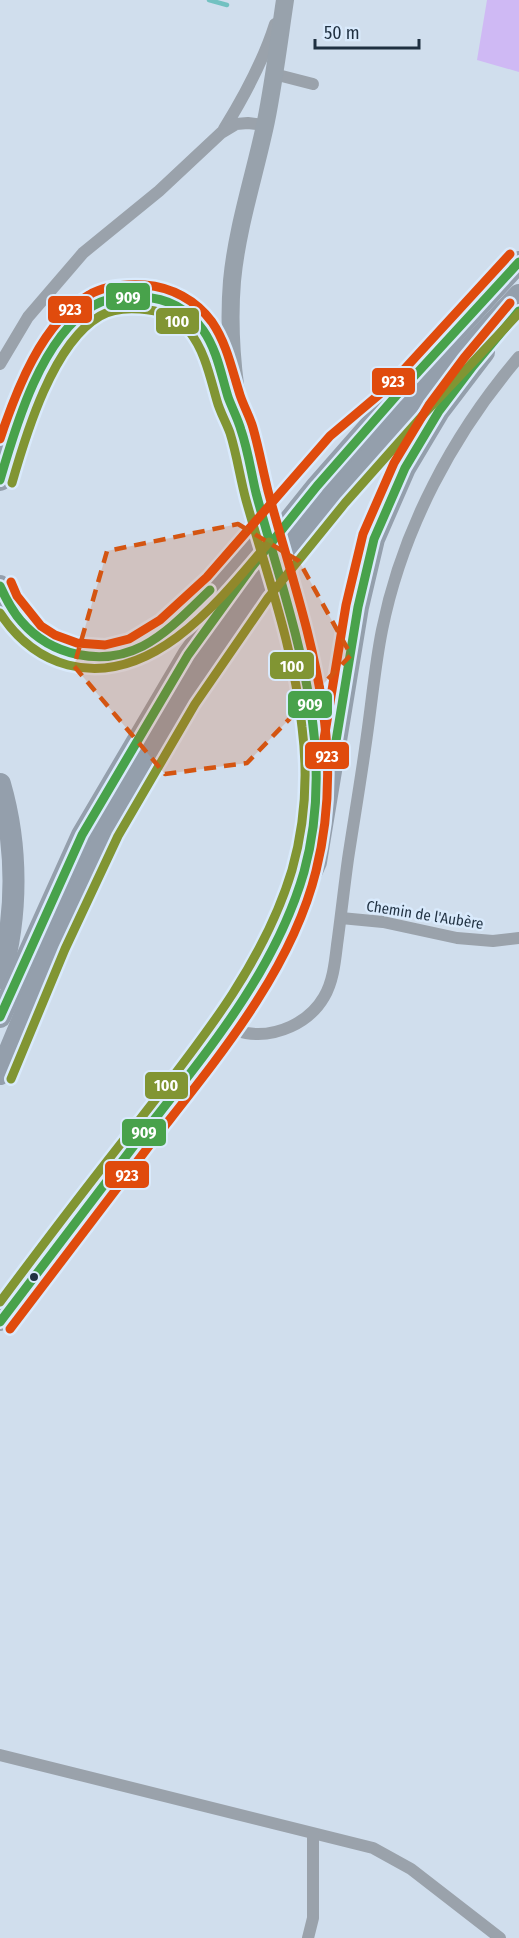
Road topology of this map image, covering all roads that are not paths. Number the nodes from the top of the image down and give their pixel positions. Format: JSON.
{"nodes":[{"id":1,"x":284,"y":0,"type":"edge"},
{"id":2,"x":274,"y":74,"type":"junction"},
{"id":3,"x":313,"y":84,"type":"dead end"},
{"id":4,"x":266,"y":123,"type":"junction"},
{"id":5,"x":221,"y":133,"type":"junction"},
{"id":6,"x":519,"y":262,"type":"edge"},
{"id":7,"x":519,"y":295,"type":"edge"},
{"id":8,"x":519,"y":311,"type":"edge"},
{"id":9,"x":519,"y":357,"type":"edge"},
{"id":10,"x":0,"y":364,"type":"edge"},
{"id":11,"x":396,"y":396,"type":"junction"},
{"id":12,"x":241,"y":429,"type":"junction"},
{"id":13,"x":0,"y":480,"type":"edge"},
{"id":14,"x":0,"y":586,"type":"edge"},
{"id":15,"x":0,"y":784,"type":"edge"},
{"id":16,"x":294,"y":902,"type":"junction"},
{"id":17,"x":340,"y":918,"type":"junction"},
{"id":18,"x":519,"y":938,"type":"edge"},
{"id":19,"x":0,"y":978,"type":"edge"},
{"id":20,"x":0,"y":1017,"type":"edge"},
{"id":21,"x":225,"y":1025,"type":"junction"},
{"id":22,"x":0,"y":1074,"type":"edge"},
{"id":23,"x":0,"y":1322,"type":"edge"},
{"id":24,"x":0,"y":1755,"type":"edge"},
{"id":25,"x":313,"y":1834,"type":"junction"},
{"id":26,"x":308,"y":1938,"type":"edge"},
{"id":27,"x":500,"y":1938,"type":"edge"}],
"edges":[{"from":1,"to":2,"type":"main road"},
{"from":1,"to":5,"type":"street"},
{"from":2,"to":3,"type":"street"},
{"from":2,"to":4,"type":"main road"},
{"from":4,"to":5,"type":"street"},
{"from":4,"to":12,"type":"main road"},
{"from":5,"to":10,"type":"street"},
{"from":6,"to":11,"type":"highway"},
{"from":7,"to":22,"type":"highway"},
{"from":8,"to":16,"type":"highway"},
{"from":9,"to":17,"type":"street"},
{"from":11,"to":14,"type":"highway"},
{"from":11,"to":20,"type":"highway"},
{"from":12,"to":13,"type":"highway"},
{"from":12,"to":16,"type":"main road","bridge":true},
{"from":15,"to":19,"type":"highway"},
{"from":16,"to":21,"type":"main road"},
{"from":17,"to":18,"type":"street","name":"Chemin de l'Aubère"},
{"from":17,"to":21,"type":"street"},
{"from":21,"to":23,"type":"main road"},
{"from":24,"to":25,"type":"street"},
{"from":25,"to":26,"type":"street"},
{"from":25,"to":27,"type":"street"}]}
